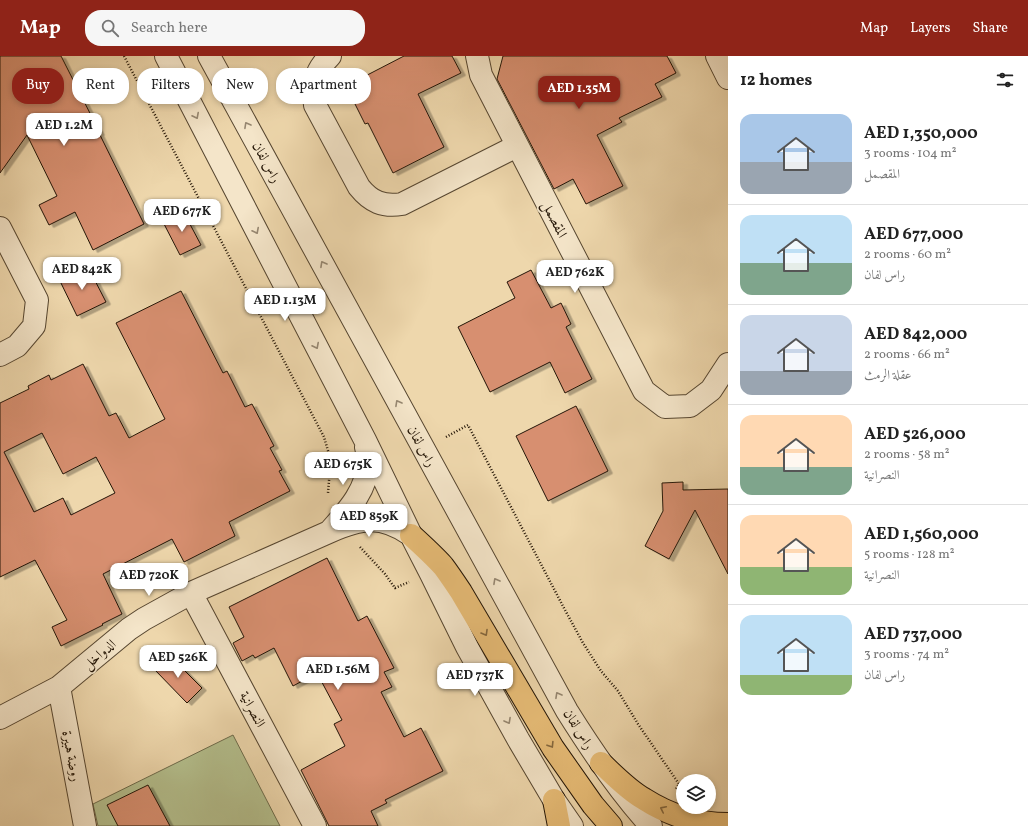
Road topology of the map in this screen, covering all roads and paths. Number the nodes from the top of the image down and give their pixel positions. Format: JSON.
{"nodes":[{"id":1,"x":124,"y":56,"type":"edge"},
{"id":2,"x":166,"y":56,"type":"edge"},
{"id":3,"x":209,"y":56,"type":"edge"},
{"id":4,"x":330,"y":56,"type":"edge"},
{"id":5,"x":477,"y":56,"type":"edge"},
{"id":6,"x":717,"y":56,"type":"edge"},
{"id":7,"x":728,"y":78,"type":"edge"},
{"id":8,"x":517,"y":146,"type":"junction"},
{"id":9,"x":0,"y":228,"type":"edge"},
{"id":10,"x":0,"y":355,"type":"edge"},
{"id":11,"x":728,"y":364,"type":"edge"},
{"id":12,"x":365,"y":440,"type":"junction"},
{"id":13,"x":424,"y":449,"type":"junction"},
{"id":14,"x":338,"y":526,"type":"junction"},
{"id":15,"x":411,"y":536,"type":"junction"},
{"id":16,"x":432,"y":574,"type":"junction"},
{"id":17,"x":192,"y":593,"type":"junction"},
{"id":18,"x":59,"y":687,"type":"junction"},
{"id":19,"x":0,"y":718,"type":"edge"},
{"id":20,"x":601,"y":763,"type":"joint"},
{"id":21,"x":554,"y":800,"type":"junction"},
{"id":22,"x":659,"y":819,"type":"edge"},
{"id":23,"x":728,"y":824,"type":"edge"},
{"id":24,"x":85,"y":826,"type":"edge"},
{"id":25,"x":315,"y":826,"type":"edge"},
{"id":26,"x":559,"y":826,"type":"edge"},
{"id":27,"x":572,"y":826,"type":"edge"},
{"id":28,"x":611,"y":826,"type":"edge"}],
"edges":[{"from":1,"to":14,"type":"path"},
{"from":2,"to":12,"type":"street","one_way":true},
{"from":13,"to":3,"type":"street","name":"راس لفان","one_way":true},
{"from":4,"to":8,"type":"street"},
{"from":5,"to":8,"type":"street","name":"المقصمل"},
{"from":6,"to":7,"type":"street"},
{"from":8,"to":11,"type":"street","name":"المقصمل"},
{"from":9,"to":10,"type":"street"},
{"from":12,"to":14,"type":"street"},
{"from":12,"to":15,"type":"street"},
{"from":20,"to":13,"type":"street","name":"راس لفان","one_way":true},
{"from":13,"to":22,"type":"path"},
{"from":14,"to":15,"type":"street","name":"الدواخل"},
{"from":14,"to":16,"type":"path"},
{"from":14,"to":17,"type":"street","name":"الدواخل"},
{"from":15,"to":16,"type":"street"},
{"from":15,"to":28,"type":"main road","one_way":true},
{"from":16,"to":21,"type":"street","one_way":true},
{"from":17,"to":18,"type":"street","name":"الدواخل"},
{"from":17,"to":25,"type":"street","name":"النصرانية"},
{"from":18,"to":19,"type":"street","name":"الدواخل"},
{"from":18,"to":24,"type":"street","name":"روضة هبيرة"},
{"from":22,"to":20,"type":"main road","one_way":true},
{"from":21,"to":26,"type":"main road"},
{"from":21,"to":27,"type":"street"},
{"from":22,"to":23,"type":"main road"}]}
